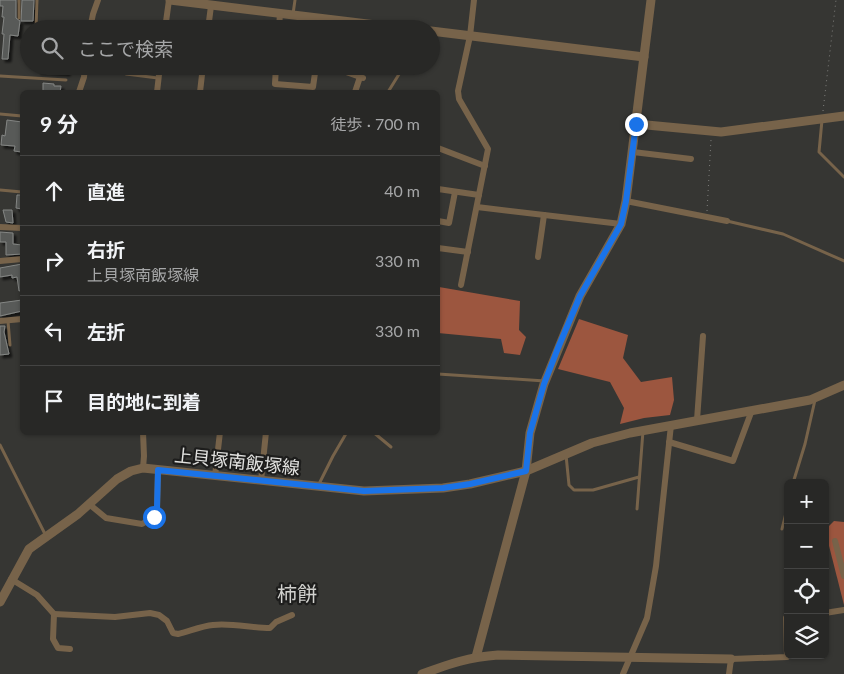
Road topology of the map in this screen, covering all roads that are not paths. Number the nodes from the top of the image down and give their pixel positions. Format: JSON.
{"nodes":[{"id":1,"x":19,"y":0,"type":"edge"},
{"id":2,"x":37,"y":0,"type":"edge"},
{"id":3,"x":98,"y":0,"type":"edge"},
{"id":4,"x":170,"y":0,"type":"edge"},
{"id":5,"x":295,"y":0,"type":"edge"},
{"id":6,"x":474,"y":0,"type":"edge"},
{"id":7,"x":651,"y":0,"type":"edge"},
{"id":8,"x":211,"y":6,"type":"junction"},
{"id":9,"x":280,"y":13,"type":"junction"},
{"id":10,"x":293,"y":15,"type":"junction"},
{"id":11,"x":19,"y":18,"type":"dead end"},
{"id":12,"x":322,"y":18,"type":"joint"},
{"id":13,"x":36,"y":20,"type":"edge"},
{"id":14,"x":92,"y":20,"type":"edge"},
{"id":15,"x":167,"y":20,"type":"edge"},
{"id":16,"x":209,"y":20,"type":"edge"},
{"id":17,"x":280,"y":20,"type":"edge"},
{"id":18,"x":338,"y":20,"type":"edge"},
{"id":19,"x":440,"y":32,"type":"edge"},
{"id":20,"x":470,"y":36,"type":"junction"},
{"id":21,"x":644,"y":57,"type":"junction"},
{"id":22,"x":84,"y":75,"type":"edge"},
{"id":23,"x":134,"y":75,"type":"edge"},
{"id":24,"x":159,"y":75,"type":"edge"},
{"id":25,"x":202,"y":75,"type":"edge"},
{"id":26,"x":275,"y":75,"type":"edge"},
{"id":27,"x":315,"y":75,"type":"edge"},
{"id":28,"x":353,"y":75,"type":"edge"},
{"id":29,"x":399,"y":75,"type":"edge"},
{"id":30,"x":0,"y":76,"type":"edge"},
{"id":31,"x":159,"y":78,"type":"junction"},
{"id":32,"x":66,"y":80,"type":"dead end"},
{"id":33,"x":80,"y":90,"type":"edge"},
{"id":34,"x":157,"y":90,"type":"edge"},
{"id":35,"x":200,"y":90,"type":"edge"},
{"id":36,"x":356,"y":90,"type":"edge"},
{"id":37,"x":389,"y":90,"type":"edge"},
{"id":38,"x":0,"y":114,"type":"edge"},
{"id":39,"x":20,"y":116,"type":"edge"},
{"id":40,"x":844,"y":116,"type":"edge"},
{"id":41,"x":822,"y":119,"type":"junction"},
{"id":42,"x":636,"y":124,"type":"junction"},
{"id":43,"x":440,"y":149,"type":"edge"},
{"id":44,"x":633,"y":152,"type":"junction"},
{"id":45,"x":691,"y":159,"type":"dead end"},
{"id":46,"x":484,"y":166,"type":"junction"},
{"id":47,"x":844,"y":177,"type":"edge"},
{"id":48,"x":440,"y":189,"type":"edge"},
{"id":49,"x":0,"y":190,"type":"edge"},
{"id":50,"x":20,"y":192,"type":"edge"},
{"id":51,"x":456,"y":192,"type":"junction"},
{"id":52,"x":479,"y":195,"type":"junction"},
{"id":53,"x":626,"y":201,"type":"junction"},
{"id":54,"x":477,"y":207,"type":"junction"},
{"id":55,"x":544,"y":215,"type":"junction"},
{"id":56,"x":440,"y":221,"type":"edge"},
{"id":57,"x":727,"y":221,"type":"joint"},
{"id":58,"x":621,"y":224,"type":"junction"},
{"id":59,"x":0,"y":227,"type":"edge"},
{"id":60,"x":20,"y":228,"type":"edge"},
{"id":61,"x":440,"y":248,"type":"edge"},
{"id":62,"x":468,"y":252,"type":"junction"},
{"id":63,"x":538,"y":257,"type":"dead end"},
{"id":64,"x":20,"y":259,"type":"edge"},
{"id":65,"x":0,"y":261,"type":"edge"},
{"id":66,"x":844,"y":261,"type":"edge"},
{"id":67,"x":461,"y":285,"type":"dead end"},
{"id":68,"x":20,"y":319,"type":"edge"},
{"id":69,"x":8,"y":321,"type":"junction"},
{"id":70,"x":0,"y":322,"type":"edge"},
{"id":71,"x":703,"y":336,"type":"dead end"},
{"id":72,"x":10,"y":345,"type":"dead end"},
{"id":73,"x":440,"y":374,"type":"edge"},
{"id":74,"x":545,"y":381,"type":"junction"},
{"id":75,"x":844,"y":385,"type":"edge"},
{"id":76,"x":816,"y":397,"type":"junction"},
{"id":77,"x":752,"y":410,"type":"junction"},
{"id":78,"x":697,"y":420,"type":"junction"},
{"id":79,"x":671,"y":425,"type":"junction"},
{"id":80,"x":643,"y":430,"type":"junction"},
{"id":81,"x":144,"y":435,"type":"edge"},
{"id":82,"x":220,"y":435,"type":"edge"},
{"id":83,"x":266,"y":435,"type":"edge"},
{"id":84,"x":345,"y":435,"type":"edge"},
{"id":85,"x":377,"y":435,"type":"edge"},
{"id":86,"x":669,"y":442,"type":"junction"},
{"id":87,"x":0,"y":445,"type":"edge"},
{"id":88,"x":391,"y":447,"type":"dead end"},
{"id":89,"x":566,"y":454,"type":"junction"},
{"id":90,"x":143,"y":468,"type":"junction"},
{"id":91,"x":158,"y":470,"type":"junction"},
{"id":92,"x":526,"y":471,"type":"junction"},
{"id":93,"x":215,"y":476,"type":"junction"},
{"id":94,"x":639,"y":478,"type":"junction"},
{"id":95,"x":794,"y":479,"type":"edge"},
{"id":96,"x":260,"y":481,"type":"junction"},
{"id":97,"x":318,"y":486,"type":"junction"},
{"id":98,"x":89,"y":504,"type":"junction"},
{"id":99,"x":637,"y":509,"type":"dead end"},
{"id":100,"x":784,"y":520,"type":"edge"},
{"id":101,"x":782,"y":528,"type":"dead end"},
{"id":102,"x":46,"y":536,"type":"junction"},
{"id":103,"x":835,"y":541,"type":"dead end"},
{"id":104,"x":844,"y":576,"type":"edge"},
{"id":105,"x":11,"y":579,"type":"junction"},
{"id":106,"x":0,"y":602,"type":"edge"},
{"id":107,"x":844,"y":610,"type":"edge"},
{"id":108,"x":829,"y":612,"type":"edge"},
{"id":109,"x":54,"y":614,"type":"junction"},
{"id":110,"x":292,"y":615,"type":"dead end"},
{"id":111,"x":70,"y":649,"type":"dead end"},
{"id":112,"x":476,"y":656,"type":"junction"},
{"id":113,"x":784,"y":657,"type":"edge"},
{"id":114,"x":630,"y":658,"type":"junction"},
{"id":115,"x":731,"y":659,"type":"junction"},
{"id":116,"x":422,"y":674,"type":"edge"},
{"id":117,"x":623,"y":674,"type":"edge"},
{"id":118,"x":729,"y":674,"type":"edge"}],
"edges":[{"from":1,"to":11,"type":"lane"},
{"from":2,"to":13,"type":"lane"},
{"from":3,"to":14,"type":"street"},
{"from":4,"to":8,"type":"street"},
{"from":4,"to":15,"type":"street"},
{"from":5,"to":10,"type":"lane"},
{"from":6,"to":20,"type":"street"},
{"from":7,"to":21,"type":"street"},
{"from":8,"to":9,"type":"street"},
{"from":8,"to":16,"type":"street"},
{"from":9,"to":10,"type":"street"},
{"from":9,"to":17,"type":"street"},
{"from":10,"to":12,"type":"street"},
{"from":12,"to":18,"type":"street"},
{"from":19,"to":20,"type":"street"},
{"from":20,"to":21,"type":"street"},
{"from":20,"to":46,"type":"street"},
{"from":21,"to":42,"type":"street"},
{"from":22,"to":33,"type":"street"},
{"from":23,"to":31,"type":"lane"},
{"from":24,"to":31,"type":"street"},
{"from":25,"to":35,"type":"street"},
{"from":26,"to":27,"type":"street"},
{"from":28,"to":36,"type":"street"},
{"from":29,"to":37,"type":"lane"},
{"from":30,"to":32,"type":"lane"},
{"from":31,"to":34,"type":"street"},
{"from":38,"to":39,"type":"lane"},
{"from":40,"to":41,"type":"street"},
{"from":41,"to":42,"type":"street"},
{"from":41,"to":47,"type":"lane"},
{"from":42,"to":44,"type":"street"},
{"from":43,"to":46,"type":"street"},
{"from":44,"to":45,"type":"street"},
{"from":44,"to":53,"type":"street"},
{"from":46,"to":52,"type":"street"},
{"from":48,"to":51,"type":"street"},
{"from":49,"to":50,"type":"lane"},
{"from":51,"to":52,"type":"street"},
{"from":51,"to":56,"type":"street"},
{"from":52,"to":54,"type":"street"},
{"from":53,"to":57,"type":"street"},
{"from":53,"to":58,"type":"street"},
{"from":54,"to":55,"type":"street"},
{"from":54,"to":62,"type":"street"},
{"from":55,"to":58,"type":"street"},
{"from":55,"to":63,"type":"street"},
{"from":57,"to":66,"type":"lane"},
{"from":58,"to":74,"type":"street"},
{"from":59,"to":60,"type":"street"},
{"from":61,"to":62,"type":"street"},
{"from":62,"to":67,"type":"street"},
{"from":64,"to":65,"type":"street"},
{"from":68,"to":69,"type":"street"},
{"from":69,"to":70,"type":"street"},
{"from":69,"to":72,"type":"lane"},
{"from":71,"to":78,"type":"street"},
{"from":73,"to":74,"type":"lane"},
{"from":74,"to":92,"type":"street"},
{"from":75,"to":76,"type":"street","name":"上貝塚南飯塚線"},
{"from":76,"to":77,"type":"street","name":"上貝塚南飯塚線"},
{"from":76,"to":95,"type":"lane"},
{"from":77,"to":78,"type":"street","name":"上貝塚南飯塚線"},
{"from":77,"to":86,"type":"street"},
{"from":78,"to":79,"type":"street","name":"上貝塚南飯塚線"},
{"from":79,"to":80,"type":"street","name":"上貝塚南飯塚線"},
{"from":79,"to":86,"type":"street"},
{"from":80,"to":89,"type":"street","name":"上貝塚南飯塚線"},
{"from":80,"to":94,"type":"lane"},
{"from":81,"to":90,"type":"street"},
{"from":82,"to":93,"type":"street"},
{"from":83,"to":96,"type":"street"},
{"from":84,"to":97,"type":"lane"},
{"from":85,"to":88,"type":"lane"},
{"from":86,"to":114,"type":"street"},
{"from":87,"to":102,"type":"lane"},
{"from":89,"to":92,"type":"street","name":"上貝塚南飯塚線"},
{"from":89,"to":94,"type":"lane"},
{"from":90,"to":91,"type":"street","name":"上貝塚南飯塚線"},
{"from":90,"to":98,"type":"street","name":"上貝塚南飯塚線"},
{"from":91,"to":93,"type":"street","name":"上貝塚南飯塚線"},
{"from":91,"to":98,"type":"street"},
{"from":92,"to":97,"type":"street","name":"上貝塚南飯塚線"},
{"from":92,"to":112,"type":"street"},
{"from":93,"to":96,"type":"street","name":"上貝塚南飯塚線"},
{"from":94,"to":99,"type":"lane"},
{"from":96,"to":97,"type":"street","name":"上貝塚南飯塚線"},
{"from":98,"to":102,"type":"street","name":"上貝塚南飯塚線"},
{"from":100,"to":101,"type":"lane"},
{"from":102,"to":105,"type":"street","name":"上貝塚南飯塚線"},
{"from":103,"to":104,"type":"street"},
{"from":105,"to":106,"type":"street","name":"上貝塚南飯塚線"},
{"from":105,"to":109,"type":"street"},
{"from":107,"to":108,"type":"street"},
{"from":109,"to":110,"type":"street"},
{"from":109,"to":111,"type":"street"},
{"from":112,"to":114,"type":"street"},
{"from":112,"to":116,"type":"street"},
{"from":113,"to":115,"type":"street"},
{"from":114,"to":115,"type":"street"},
{"from":114,"to":117,"type":"street"},
{"from":115,"to":118,"type":"street"}]}
